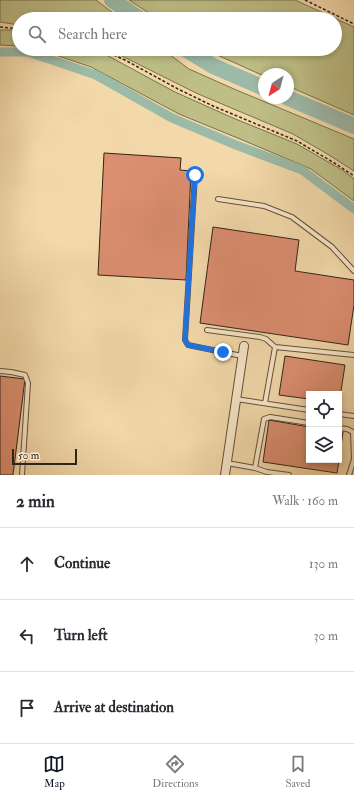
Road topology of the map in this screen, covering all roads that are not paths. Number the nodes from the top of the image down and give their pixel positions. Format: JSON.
{"nodes":[{"id":1,"x":195,"y":175,"type":"dead end"},
{"id":2,"x":218,"y":199,"type":"dead end"},
{"id":3,"x":354,"y":271,"type":"edge"},
{"id":4,"x":207,"y":330,"type":"dead end"},
{"id":5,"x":244,"y":346,"type":"dead end"},
{"id":6,"x":275,"y":347,"type":"junction"},
{"id":7,"x":354,"y":355,"type":"edge"},
{"id":8,"x":242,"y":356,"type":"junction"},
{"id":9,"x":0,"y":371,"type":"edge"},
{"id":10,"x":236,"y":399,"type":"junction"},
{"id":11,"x":265,"y":403,"type":"junction"},
{"id":12,"x":306,"y":410,"type":"edge"},
{"id":13,"x":342,"y":414,"type":"edge"},
{"id":14,"x":354,"y":416,"type":"edge"},
{"id":15,"x":306,"y":422,"type":"edge"},
{"id":16,"x":342,"y":428,"type":"edge"},
{"id":17,"x":227,"y":463,"type":"junction"},
{"id":18,"x":255,"y":468,"type":"junction"},
{"id":19,"x":22,"y":475,"type":"edge"},
{"id":20,"x":225,"y":475,"type":"edge"},
{"id":21,"x":289,"y":475,"type":"edge"},
{"id":22,"x":349,"y":475,"type":"edge"}],
"edges":[{"from":1,"to":8,"type":"lane"},
{"from":2,"to":3,"type":"lane"},
{"from":4,"to":6,"type":"lane"},
{"from":5,"to":8,"type":"street"},
{"from":6,"to":7,"type":"lane"},
{"from":6,"to":11,"type":"lane"},
{"from":8,"to":10,"type":"street"},
{"from":9,"to":19,"type":"lane"},
{"from":10,"to":11,"type":"lane"},
{"from":10,"to":17,"type":"street"},
{"from":11,"to":12,"type":"lane"},
{"from":13,"to":14,"type":"lane"},
{"from":15,"to":18,"type":"lane"},
{"from":16,"to":22,"type":"lane"},
{"from":17,"to":18,"type":"lane"},
{"from":17,"to":20,"type":"street"},
{"from":18,"to":21,"type":"lane"}]}
